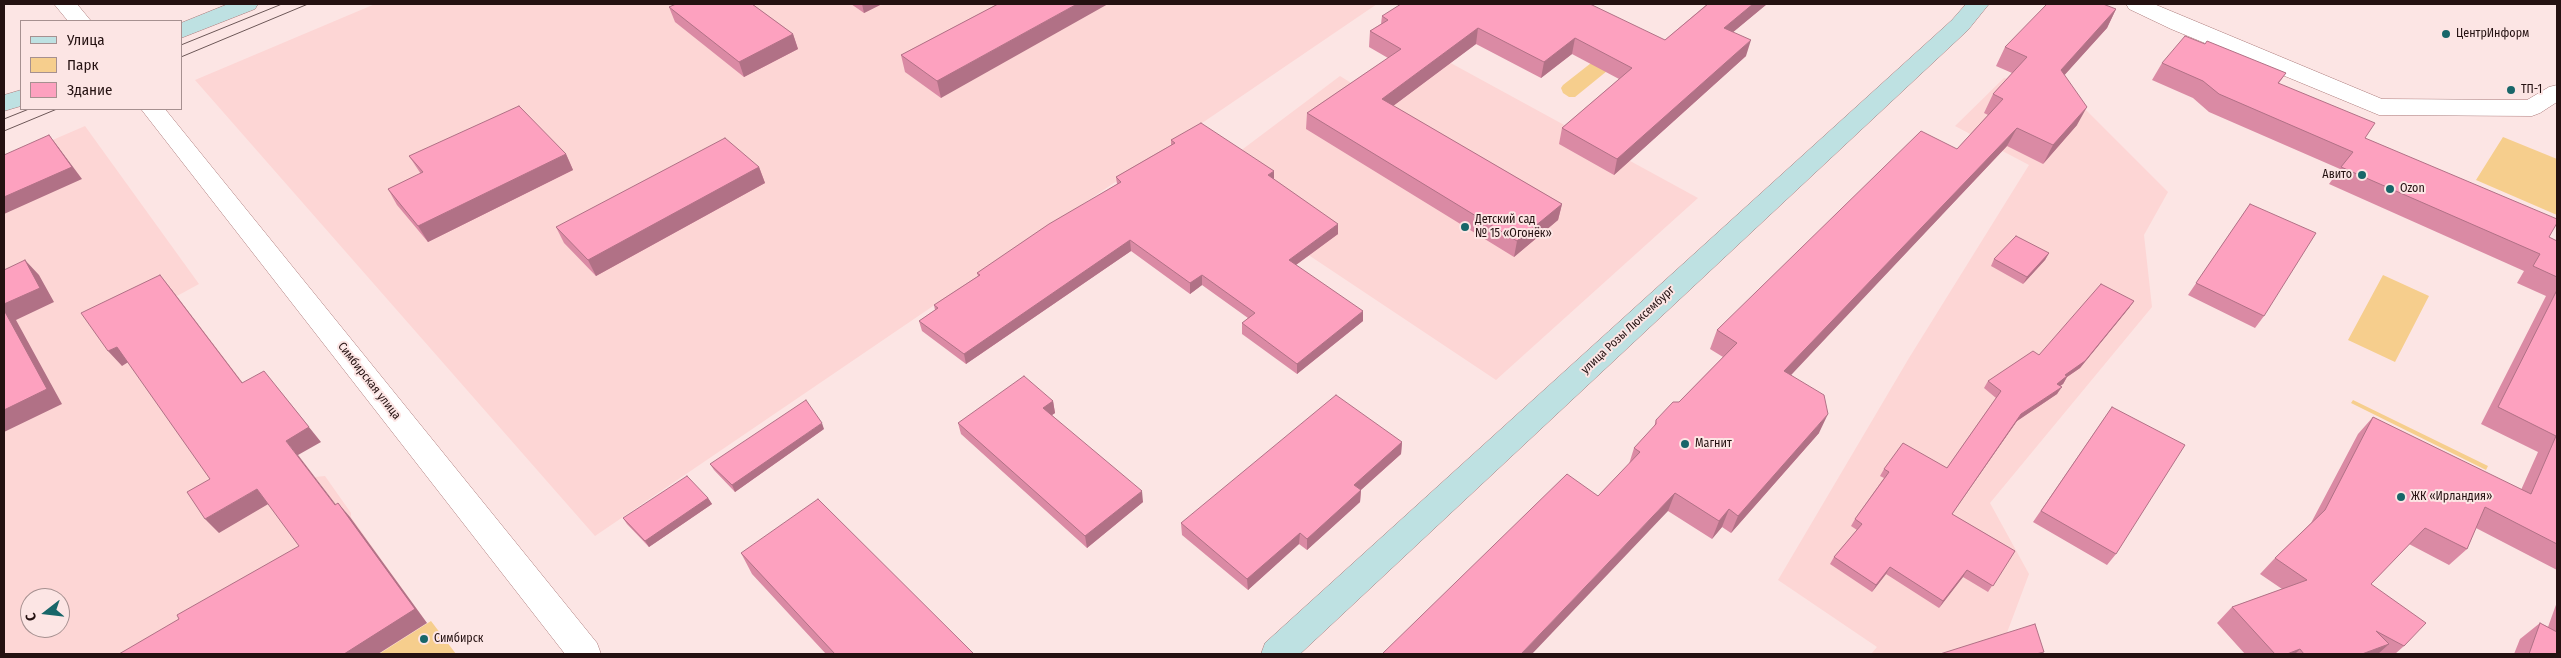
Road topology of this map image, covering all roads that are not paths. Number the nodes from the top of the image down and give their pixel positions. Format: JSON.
{"nodes":[{"id":1,"x":65,"y":4,"type":"edge"},
{"id":2,"x":248,"y":4,"type":"edge"},
{"id":3,"x":1978,"y":4,"type":"edge"},
{"id":4,"x":2137,"y":4,"type":"edge"},
{"id":5,"x":79,"y":20,"type":"edge"},
{"id":6,"x":182,"y":31,"type":"edge"},
{"id":7,"x":2557,"y":92,"type":"edge"},
{"id":8,"x":20,"y":97,"type":"edge"},
{"id":9,"x":4,"y":104,"type":"edge"},
{"id":10,"x":154,"y":110,"type":"edge"},
{"id":11,"x":585,"y":654,"type":"edge"},
{"id":12,"x":1277,"y":654,"type":"edge"}],
"edges":[{"from":1,"to":5,"type":"street"},
{"from":2,"to":6,"type":"main road"},
{"from":3,"to":12,"type":"main road","name":"улица Розы Люксембург"},
{"from":4,"to":7,"type":"street"},
{"from":8,"to":9,"type":"main road"},
{"from":10,"to":11,"type":"street","name":"Симбирская улица"}]}
